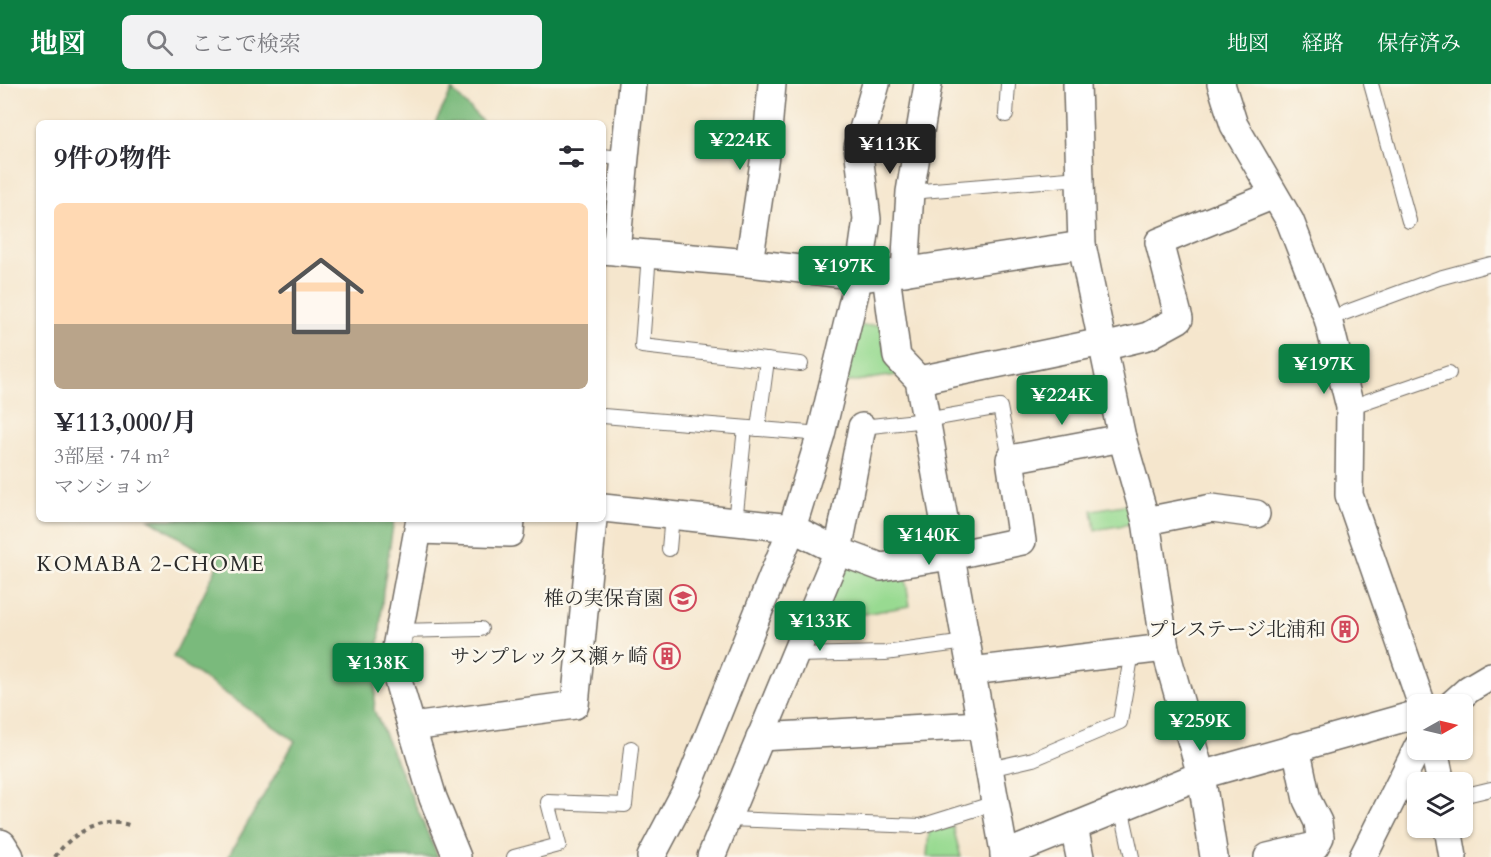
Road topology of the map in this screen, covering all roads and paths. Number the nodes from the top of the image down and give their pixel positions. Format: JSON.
{"nodes":[{"id":1,"x":632,"y":84,"type":"edge"},
{"id":2,"x":772,"y":84,"type":"edge"},
{"id":3,"x":876,"y":84,"type":"edge"},
{"id":4,"x":928,"y":84,"type":"edge"},
{"id":5,"x":1008,"y":84,"type":"edge"},
{"id":6,"x":1077,"y":84,"type":"edge"},
{"id":7,"x":1221,"y":84,"type":"edge"},
{"id":8,"x":1371,"y":84,"type":"edge"},
{"id":9,"x":1006,"y":115,"type":"dead end"},
{"id":10,"x":614,"y":158,"type":"edge"},
{"id":11,"x":1080,"y":178,"type":"junction"},
{"id":12,"x":910,"y":192,"type":"junction"},
{"id":13,"x":1274,"y":195,"type":"junction"},
{"id":14,"x":1409,"y":221,"type":"dead end"},
{"id":15,"x":1082,"y":245,"type":"junction"},
{"id":16,"x":609,"y":250,"type":"edge"},
{"id":17,"x":649,"y":254,"type":"junction"},
{"id":18,"x":749,"y":263,"type":"junction"},
{"id":19,"x":1491,"y":264,"type":"edge"},
{"id":20,"x":895,"y":273,"type":"junction"},
{"id":21,"x":859,"y":276,"type":"junction"},
{"id":22,"x":1328,"y":319,"type":"junction"},
{"id":23,"x":1103,"y":344,"type":"junction"},
{"id":24,"x":766,"y":360,"type":"junction"},
{"id":25,"x":801,"y":364,"type":"dead end"},
{"id":26,"x":1449,"y":373,"type":"dead end"},
{"id":27,"x":919,"y":380,"type":"junction"},
{"id":28,"x":1350,"y":407,"type":"junction"},
{"id":29,"x":606,"y":416,"type":"edge"},
{"id":30,"x":926,"y":420,"type":"junction"},
{"id":31,"x":862,"y":427,"type":"joint"},
{"id":32,"x":751,"y":429,"type":"junction"},
{"id":33,"x":821,"y":434,"type":"junction"},
{"id":34,"x":1122,"y":438,"type":"junction"},
{"id":35,"x":1010,"y":459,"type":"junction"},
{"id":36,"x":606,"y":508,"type":"edge"},
{"id":37,"x":1256,"y":514,"type":"dead end"},
{"id":38,"x":672,"y":515,"type":"junction"},
{"id":39,"x":1146,"y":521,"type":"junction"},
{"id":40,"x":511,"y":522,"type":"edge"},
{"id":41,"x":593,"y":522,"type":"edge"},
{"id":42,"x":735,"y":522,"type":"junction"},
{"id":43,"x":420,"y":524,"type":"edge"},
{"id":44,"x":792,"y":528,"type":"junction"},
{"id":45,"x":669,"y":549,"type":"dead end"},
{"id":46,"x":838,"y":551,"type":"junction"},
{"id":47,"x":951,"y":556,"type":"junction"},
{"id":48,"x":481,"y":629,"type":"dead end"},
{"id":49,"x":399,"y":632,"type":"junction"},
{"id":50,"x":966,"y":642,"type":"junction"},
{"id":51,"x":1165,"y":648,"type":"junction"},
{"id":52,"x":1132,"y":652,"type":"junction"},
{"id":53,"x":794,"y":655,"type":"junction"},
{"id":54,"x":971,"y":671,"type":"junction"},
{"id":55,"x":1491,"y":676,"type":"edge"},
{"id":56,"x":1418,"y":694,"type":"edge"},
{"id":57,"x":1464,"y":694,"type":"edge"},
{"id":58,"x":1407,"y":717,"type":"edge"},
{"id":59,"x":981,"y":725,"type":"junction"},
{"id":60,"x":412,"y":727,"type":"junction"},
{"id":61,"x":760,"y":737,"type":"junction"},
{"id":62,"x":1296,"y":747,"type":"junction"},
{"id":63,"x":632,"y":748,"type":"dead end"},
{"id":64,"x":1412,"y":760,"type":"edge"},
{"id":65,"x":989,"y":769,"type":"junction"},
{"id":66,"x":1201,"y":775,"type":"junction"},
{"id":67,"x":1491,"y":789,"type":"edge"},
{"id":68,"x":1473,"y":793,"type":"edge"},
{"id":69,"x":995,"y":803,"type":"junction"},
{"id":70,"x":1121,"y":807,"type":"junction"},
{"id":71,"x":726,"y":819,"type":"junction"},
{"id":72,"x":129,"y":825,"type":"dead end"},
{"id":73,"x":1074,"y":827,"type":"junction"},
{"id":74,"x":1450,"y":838,"type":"edge"},
{"id":75,"x":0,"y":846,"type":"edge"},
{"id":76,"x":1005,"y":856,"type":"edge"},
{"id":77,"x":7,"y":857,"type":"edge"},
{"id":78,"x":55,"y":857,"type":"edge"},
{"id":79,"x":457,"y":857,"type":"edge"},
{"id":80,"x":514,"y":857,"type":"edge"},
{"id":81,"x":651,"y":857,"type":"edge"},
{"id":82,"x":711,"y":857,"type":"edge"},
{"id":83,"x":1080,"y":857,"type":"edge"},
{"id":84,"x":1132,"y":857,"type":"edge"},
{"id":85,"x":1214,"y":857,"type":"edge"},
{"id":86,"x":1268,"y":857,"type":"edge"},
{"id":87,"x":1363,"y":857,"type":"edge"},
{"id":88,"x":1453,"y":857,"type":"edge"}],
"edges":[{"from":1,"to":10,"type":"street"},
{"from":2,"to":18,"type":"street"},
{"from":3,"to":21,"type":"street"},
{"from":4,"to":12,"type":"street"},
{"from":5,"to":9,"type":"lane"},
{"from":6,"to":11,"type":"street"},
{"from":7,"to":13,"type":"street"},
{"from":8,"to":14,"type":"lane"},
{"from":10,"to":16,"type":"street"},
{"from":11,"to":12,"type":"lane"},
{"from":11,"to":15,"type":"street"},
{"from":12,"to":20,"type":"street"},
{"from":13,"to":22,"type":"street"},
{"from":13,"to":23,"type":"street"},
{"from":15,"to":20,"type":"street"},
{"from":15,"to":23,"type":"street"},
{"from":16,"to":17,"type":"street"},
{"from":17,"to":18,"type":"street"},
{"from":17,"to":24,"type":"lane"},
{"from":18,"to":21,"type":"street"},
{"from":19,"to":22,"type":"lane"},
{"from":20,"to":21,"type":"street"},
{"from":20,"to":27,"type":"street"},
{"from":21,"to":33,"type":"street"},
{"from":22,"to":28,"type":"street"},
{"from":23,"to":27,"type":"street"},
{"from":23,"to":34,"type":"street"},
{"from":24,"to":25,"type":"lane"},
{"from":24,"to":32,"type":"lane"},
{"from":26,"to":28,"type":"lane"},
{"from":27,"to":30,"type":"street"},
{"from":28,"to":56,"type":"street"},
{"from":29,"to":32,"type":"lane"},
{"from":30,"to":31,"type":"lane"},
{"from":30,"to":35,"type":"lane"},
{"from":30,"to":47,"type":"street"},
{"from":31,"to":46,"type":"street"},
{"from":32,"to":33,"type":"lane"},
{"from":32,"to":42,"type":"lane"},
{"from":33,"to":44,"type":"street"},
{"from":34,"to":35,"type":"street"},
{"from":34,"to":39,"type":"street"},
{"from":35,"to":47,"type":"street"},
{"from":36,"to":38,"type":"street"},
{"from":37,"to":39,"type":"street"},
{"from":38,"to":42,"type":"street"},
{"from":38,"to":45,"type":"lane"},
{"from":39,"to":51,"type":"street"},
{"from":40,"to":43,"type":"street"},
{"from":41,"to":60,"type":"street"},
{"from":42,"to":44,"type":"street"},
{"from":43,"to":49,"type":"street"},
{"from":44,"to":46,"type":"street"},
{"from":44,"to":81,"type":"street"},
{"from":46,"to":47,"type":"street"},
{"from":46,"to":53,"type":"street"},
{"from":47,"to":50,"type":"street"},
{"from":48,"to":49,"type":"lane"},
{"from":49,"to":60,"type":"street"},
{"from":50,"to":53,"type":"lane"},
{"from":50,"to":54,"type":"street"},
{"from":51,"to":52,"type":"street"},
{"from":51,"to":66,"type":"street"},
{"from":52,"to":54,"type":"street"},
{"from":52,"to":65,"type":"lane"},
{"from":53,"to":61,"type":"street"},
{"from":54,"to":59,"type":"street"},
{"from":55,"to":57,"type":"street"},
{"from":58,"to":62,"type":"street"},
{"from":59,"to":61,"type":"street"},
{"from":59,"to":65,"type":"street"},
{"from":60,"to":79,"type":"street"},
{"from":61,"to":71,"type":"street"},
{"from":62,"to":66,"type":"street"},
{"from":62,"to":86,"type":"street"},
{"from":63,"to":80,"type":"lane"},
{"from":64,"to":87,"type":"street"},
{"from":65,"to":69,"type":"street"},
{"from":66,"to":70,"type":"street"},
{"from":66,"to":85,"type":"street"},
{"from":67,"to":68,"type":"lane"},
{"from":69,"to":71,"type":"lane"},
{"from":69,"to":76,"type":"street"},
{"from":70,"to":73,"type":"street"},
{"from":70,"to":84,"type":"lane"},
{"from":71,"to":82,"type":"street"},
{"from":72,"to":78,"type":"path"},
{"from":73,"to":76,"type":"street"},
{"from":73,"to":83,"type":"street"},
{"from":74,"to":88,"type":"street"},
{"from":75,"to":77,"type":"street"}]}
